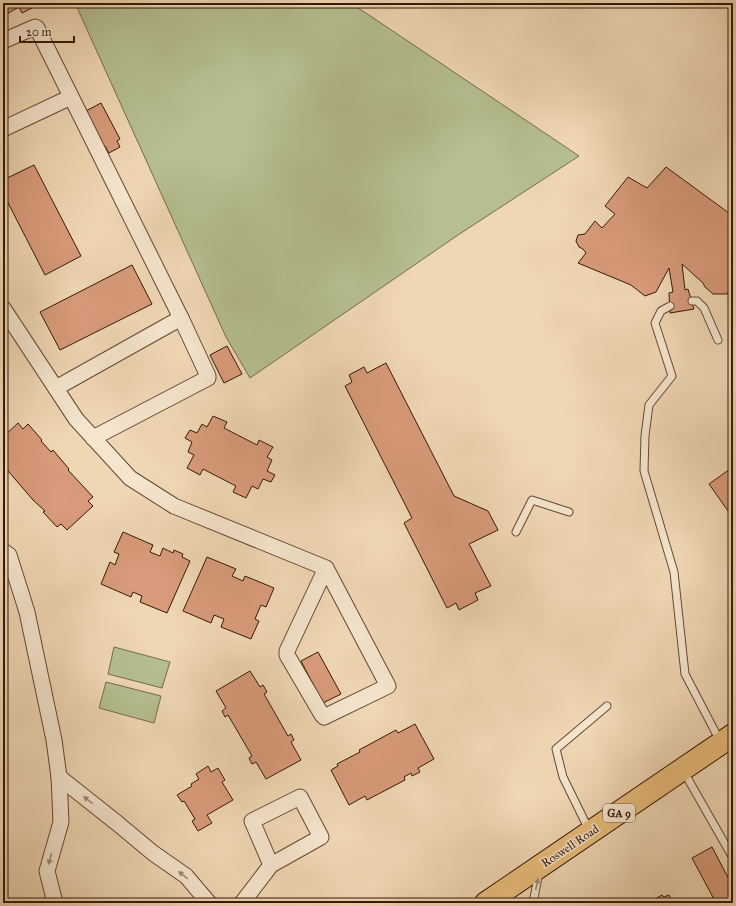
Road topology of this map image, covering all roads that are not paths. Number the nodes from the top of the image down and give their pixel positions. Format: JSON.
{"nodes":[{"id":1,"x":3,"y":41,"type":"edge"},
{"id":2,"x":71,"y":97,"type":"junction"},
{"id":3,"x":3,"y":129,"type":"edge"},
{"id":4,"x":692,"y":301,"type":"dead end"},
{"id":5,"x":670,"y":306,"type":"dead end"},
{"id":6,"x":3,"y":308,"type":"edge"},
{"id":7,"x":181,"y":318,"type":"junction"},
{"id":8,"x":718,"y":340,"type":"dead end"},
{"id":9,"x":56,"y":388,"type":"junction"},
{"id":10,"x":93,"y":438,"type":"junction"},
{"id":11,"x":569,"y":512,"type":"dead end"},
{"id":12,"x":516,"y":532,"type":"dead end"},
{"id":13,"x":3,"y":551,"type":"edge"},
{"id":14,"x":326,"y":568,"type":"junction"},
{"id":15,"x":607,"y":706,"type":"dead end"},
{"id":16,"x":729,"y":741,"type":"edge"},
{"id":17,"x":682,"y":769,"type":"junction"},
{"id":18,"x":59,"y":777,"type":"junction"},
{"id":19,"x":590,"y":832,"type":"junction"},
{"id":20,"x":733,"y":858,"type":"edge"},
{"id":21,"x":270,"y":865,"type":"junction"},
{"id":22,"x":541,"y":866,"type":"junction"},
{"id":23,"x":55,"y":903,"type":"edge"},
{"id":24,"x":209,"y":903,"type":"edge"},
{"id":25,"x":242,"y":903,"type":"edge"},
{"id":26,"x":486,"y":903,"type":"edge"},
{"id":27,"x":533,"y":903,"type":"edge"}],
"edges":[{"from":1,"to":2,"type":"street"},
{"from":2,"to":3,"type":"street"},
{"from":2,"to":7,"type":"street"},
{"from":4,"to":8,"type":"lane"},
{"from":5,"to":16,"type":"lane"},
{"from":6,"to":9,"type":"street"},
{"from":7,"to":9,"type":"street"},
{"from":7,"to":10,"type":"street"},
{"from":9,"to":10,"type":"street"},
{"from":10,"to":14,"type":"street"},
{"from":11,"to":12,"type":"lane"},
{"from":13,"to":18,"type":"street"},
{"from":14,"to":14,"type":"street"},
{"from":15,"to":19,"type":"lane"},
{"from":16,"to":17,"type":"main road","name":"Roswell Road","number":"GA 9"},
{"from":17,"to":19,"type":"main road","name":"Roswell Road","number":"GA 9"},
{"from":17,"to":20,"type":"lane"},
{"from":18,"to":23,"type":"street","one_way":true},
{"from":24,"to":18,"type":"street","one_way":true},
{"from":19,"to":22,"type":"main road","name":"Roswell Road","number":"GA 9"},
{"from":21,"to":21,"type":"street"},
{"from":21,"to":25,"type":"street"},
{"from":22,"to":26,"type":"main road","name":"Roswell Road","number":"GA 9"},
{"from":27,"to":22,"type":"lane","one_way":true}]}
